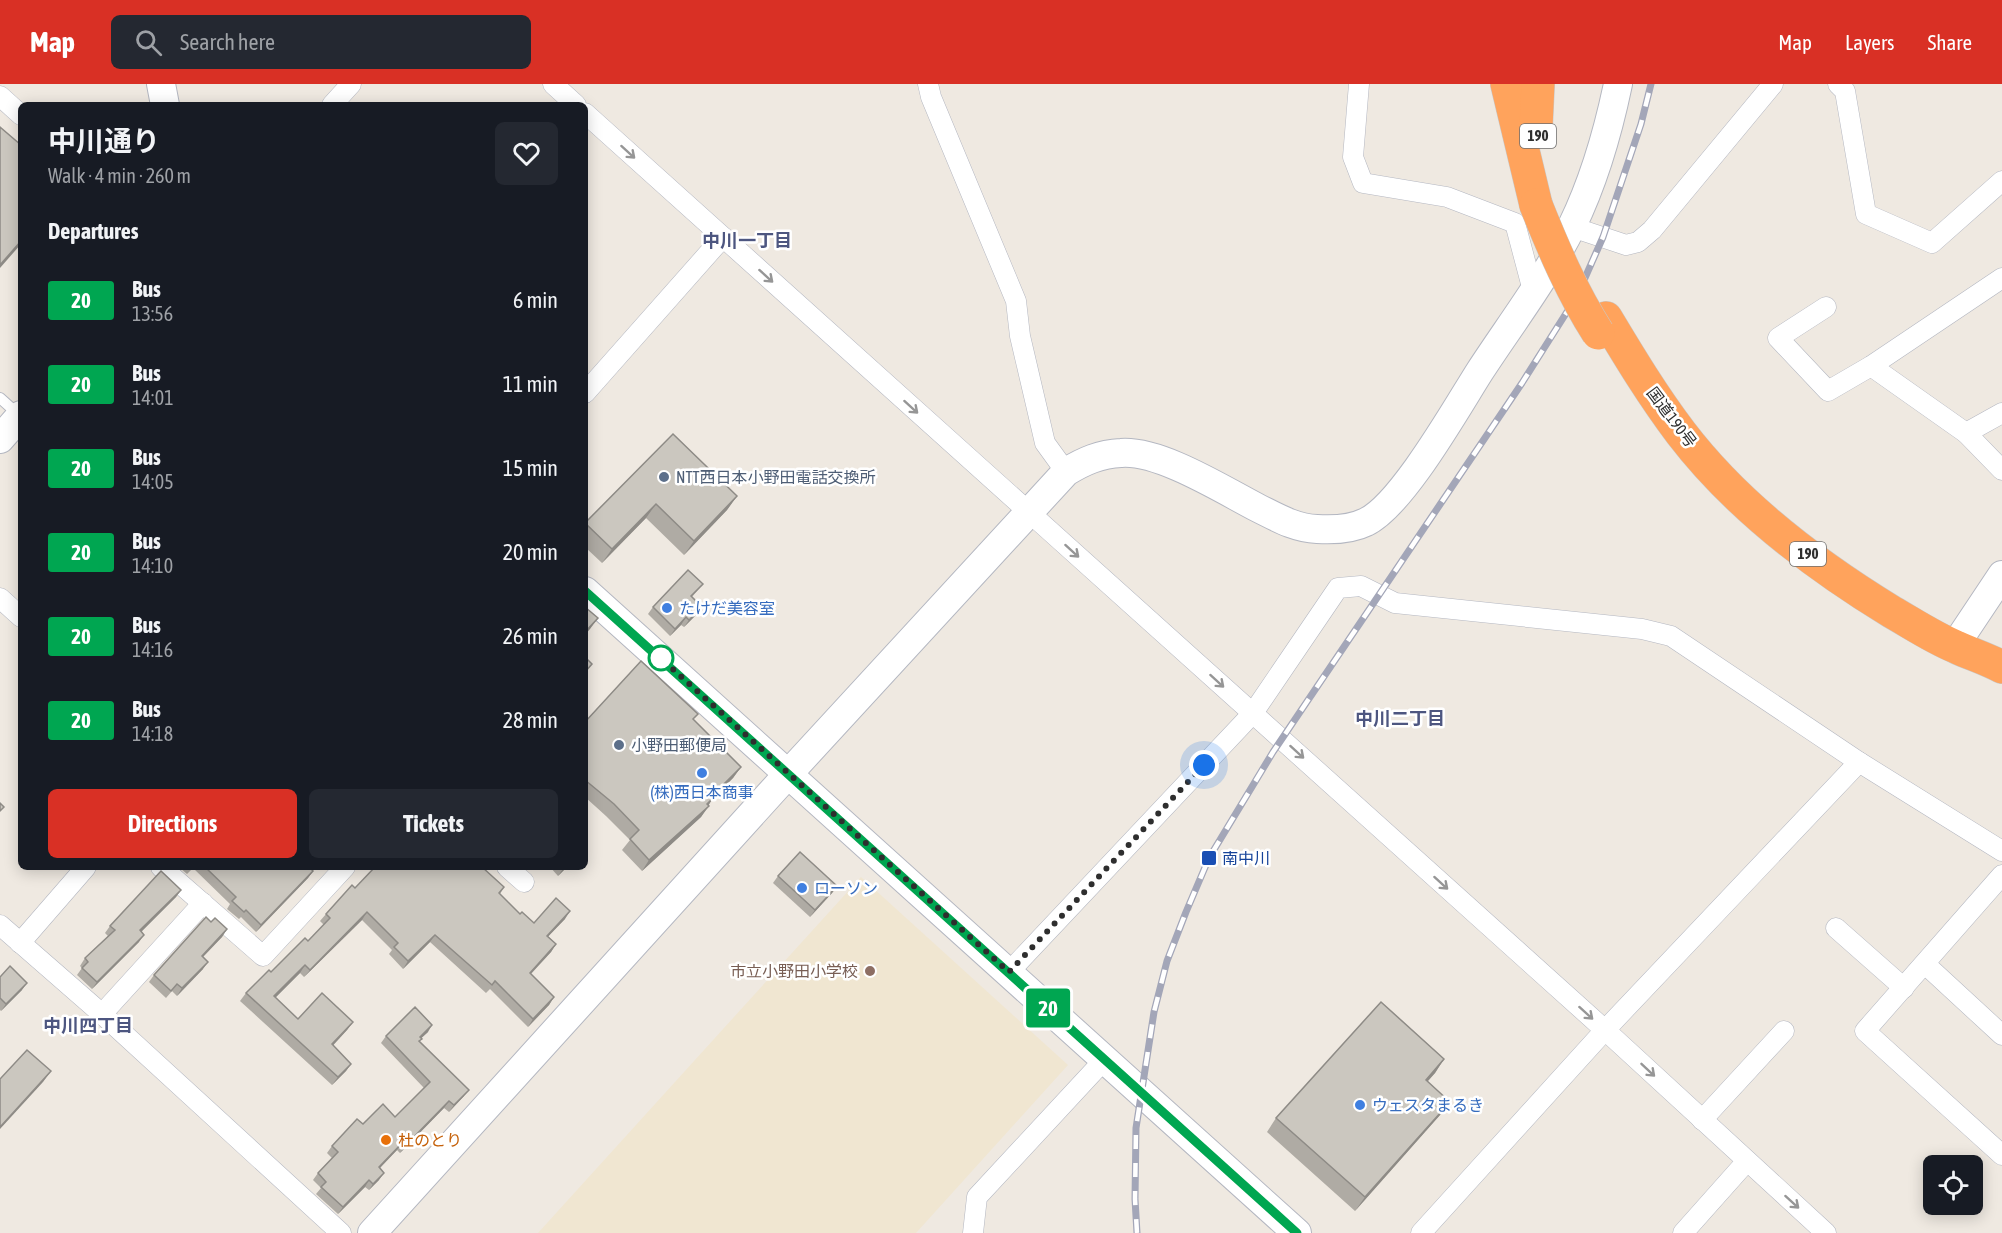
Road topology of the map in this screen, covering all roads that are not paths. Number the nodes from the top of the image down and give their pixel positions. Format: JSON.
{"nodes":[{"id":1,"x":161,"y":84,"type":"edge"},
{"id":2,"x":351,"y":84,"type":"edge"},
{"id":3,"x":553,"y":84,"type":"edge"},
{"id":4,"x":928,"y":84,"type":"edge"},
{"id":5,"x":1359,"y":84,"type":"edge"},
{"id":6,"x":1507,"y":84,"type":"edge"},
{"id":7,"x":1528,"y":84,"type":"edge"},
{"id":8,"x":1538,"y":84,"type":"edge"},
{"id":9,"x":1618,"y":84,"type":"edge"},
{"id":10,"x":1773,"y":84,"type":"edge"},
{"id":11,"x":1838,"y":84,"type":"edge"},
{"id":12,"x":0,"y":96,"type":"edge"},
{"id":13,"x":164,"y":102,"type":"edge"},
{"id":14,"x":335,"y":102,"type":"edge"},
{"id":15,"x":573,"y":102,"type":"edge"},
{"id":16,"x":18,"y":112,"type":"edge"},
{"id":17,"x":588,"y":116,"type":"edge"},
{"id":18,"x":1536,"y":127,"type":"junction"},
{"id":19,"x":2002,"y":181,"type":"edge"},
{"id":20,"x":1544,"y":197,"type":"junction"},
{"id":21,"x":1572,"y":227,"type":"junction"},
{"id":22,"x":723,"y":237,"type":"junction"},
{"id":23,"x":2002,"y":278,"type":"edge"},
{"id":24,"x":1533,"y":291,"type":"junction"},
{"id":25,"x":1826,"y":307,"type":"dead end"},
{"id":26,"x":1871,"y":366,"type":"junction"},
{"id":27,"x":588,"y":390,"type":"edge"},
{"id":28,"x":0,"y":398,"type":"edge"},
{"id":29,"x":18,"y":413,"type":"edge"},
{"id":30,"x":2002,"y":413,"type":"edge"},
{"id":31,"x":18,"y":419,"type":"edge"},
{"id":32,"x":1966,"y":433,"type":"junction"},
{"id":33,"x":0,"y":439,"type":"edge"},
{"id":34,"x":2002,"y":470,"type":"edge"},
{"id":35,"x":1066,"y":471,"type":"junction"},
{"id":36,"x":1028,"y":512,"type":"junction"},
{"id":37,"x":2002,"y":575,"type":"edge"},
{"id":38,"x":588,"y":595,"type":"edge"},
{"id":39,"x":0,"y":598,"type":"edge"},
{"id":40,"x":18,"y":614,"type":"edge"},
{"id":41,"x":1954,"y":647,"type":"junction"},
{"id":42,"x":2002,"y":667,"type":"edge"},
{"id":43,"x":2002,"y":685,"type":"edge"},
{"id":44,"x":1253,"y":713,"type":"junction"},
{"id":45,"x":1859,"y":762,"type":"junction"},
{"id":46,"x":789,"y":773,"type":"junction"},
{"id":47,"x":2002,"y":850,"type":"edge"},
{"id":48,"x":83,"y":870,"type":"edge"},
{"id":49,"x":164,"y":870,"type":"edge"},
{"id":50,"x":510,"y":870,"type":"edge"},
{"id":51,"x":333,"y":871,"type":"edge"},
{"id":52,"x":2002,"y":875,"type":"edge"},
{"id":53,"x":524,"y":882,"type":"dead end"},
{"id":54,"x":203,"y":903,"type":"junction"},
{"id":55,"x":0,"y":925,"type":"edge"},
{"id":56,"x":1836,"y":927,"type":"dead end"},
{"id":57,"x":20,"y":943,"type":"junction"},
{"id":58,"x":1925,"y":964,"type":"junction"},
{"id":59,"x":1009,"y":972,"type":"junction"},
{"id":60,"x":1904,"y":988,"type":"junction"},
{"id":61,"x":102,"y":1014,"type":"junction"},
{"id":62,"x":1605,"y":1030,"type":"junction"},
{"id":63,"x":1784,"y":1031,"type":"dead end"},
{"id":64,"x":2002,"y":1035,"type":"edge"},
{"id":65,"x":1105,"y":1059,"type":"junction"},
{"id":66,"x":1702,"y":1120,"type":"junction"},
{"id":67,"x":2002,"y":1155,"type":"edge"},
{"id":68,"x":1747,"y":1161,"type":"junction"},
{"id":69,"x":341,"y":1233,"type":"edge"},
{"id":70,"x":372,"y":1233,"type":"edge"},
{"id":71,"x":973,"y":1233,"type":"edge"},
{"id":72,"x":1297,"y":1233,"type":"edge"},
{"id":73,"x":1421,"y":1233,"type":"edge"},
{"id":74,"x":1683,"y":1233,"type":"edge"},
{"id":75,"x":1826,"y":1233,"type":"edge"}],
"edges":[{"from":1,"to":13,"type":"street"},
{"from":2,"to":14,"type":"street"},
{"from":3,"to":15,"type":"street"},
{"from":4,"to":35,"type":"street"},
{"from":5,"to":24,"type":"street"},
{"from":6,"to":20,"type":"highway"},
{"from":7,"to":18,"type":"highway","name":"国道190号","number":"190"},
{"from":8,"to":18,"type":"highway"},
{"from":9,"to":21,"type":"street"},
{"from":10,"to":21,"type":"street"},
{"from":11,"to":19,"type":"street"},
{"from":12,"to":16,"type":"street"},
{"from":17,"to":22,"type":"street","one_way":true},
{"from":18,"to":20,"type":"highway","name":"国道190号","number":"190"},
{"from":20,"to":41,"type":"highway","name":"国道190号","number":"190"},
{"from":21,"to":24,"type":"street"},
{"from":22,"to":27,"type":"street"},
{"from":22,"to":36,"type":"street","one_way":true},
{"from":23,"to":26,"type":"street"},
{"from":24,"to":35,"type":"street"},
{"from":25,"to":26,"type":"street"},
{"from":26,"to":32,"type":"street"},
{"from":28,"to":29,"type":"lane"},
{"from":30,"to":32,"type":"street"},
{"from":31,"to":33,"type":"street"},
{"from":32,"to":34,"type":"street"},
{"from":35,"to":36,"type":"street"},
{"from":36,"to":44,"type":"street","one_way":true},
{"from":36,"to":46,"type":"street"},
{"from":37,"to":41,"type":"street"},
{"from":38,"to":46,"type":"street"},
{"from":39,"to":40,"type":"street"},
{"from":41,"to":42,"type":"highway","name":"国道190号","number":"190"},
{"from":41,"to":43,"type":"highway","name":"国道190号","number":"190"},
{"from":44,"to":45,"type":"street"},
{"from":44,"to":59,"type":"street"},
{"from":44,"to":62,"type":"street","one_way":true},
{"from":45,"to":47,"type":"street"},
{"from":45,"to":62,"type":"street"},
{"from":46,"to":59,"type":"street"},
{"from":46,"to":70,"type":"street"},
{"from":48,"to":57,"type":"street"},
{"from":49,"to":54,"type":"street"},
{"from":50,"to":53,"type":"street"},
{"from":51,"to":54,"type":"street"},
{"from":52,"to":58,"type":"street"},
{"from":54,"to":61,"type":"street"},
{"from":55,"to":57,"type":"street"},
{"from":56,"to":60,"type":"street"},
{"from":57,"to":61,"type":"street"},
{"from":58,"to":60,"type":"street"},
{"from":58,"to":64,"type":"street"},
{"from":59,"to":65,"type":"street"},
{"from":60,"to":67,"type":"street"},
{"from":61,"to":69,"type":"street"},
{"from":62,"to":66,"type":"street","one_way":true},
{"from":62,"to":73,"type":"street"},
{"from":63,"to":66,"type":"street"},
{"from":65,"to":71,"type":"street"},
{"from":65,"to":72,"type":"street"},
{"from":66,"to":68,"type":"street"},
{"from":68,"to":74,"type":"street"},
{"from":68,"to":75,"type":"street","one_way":true}]}
